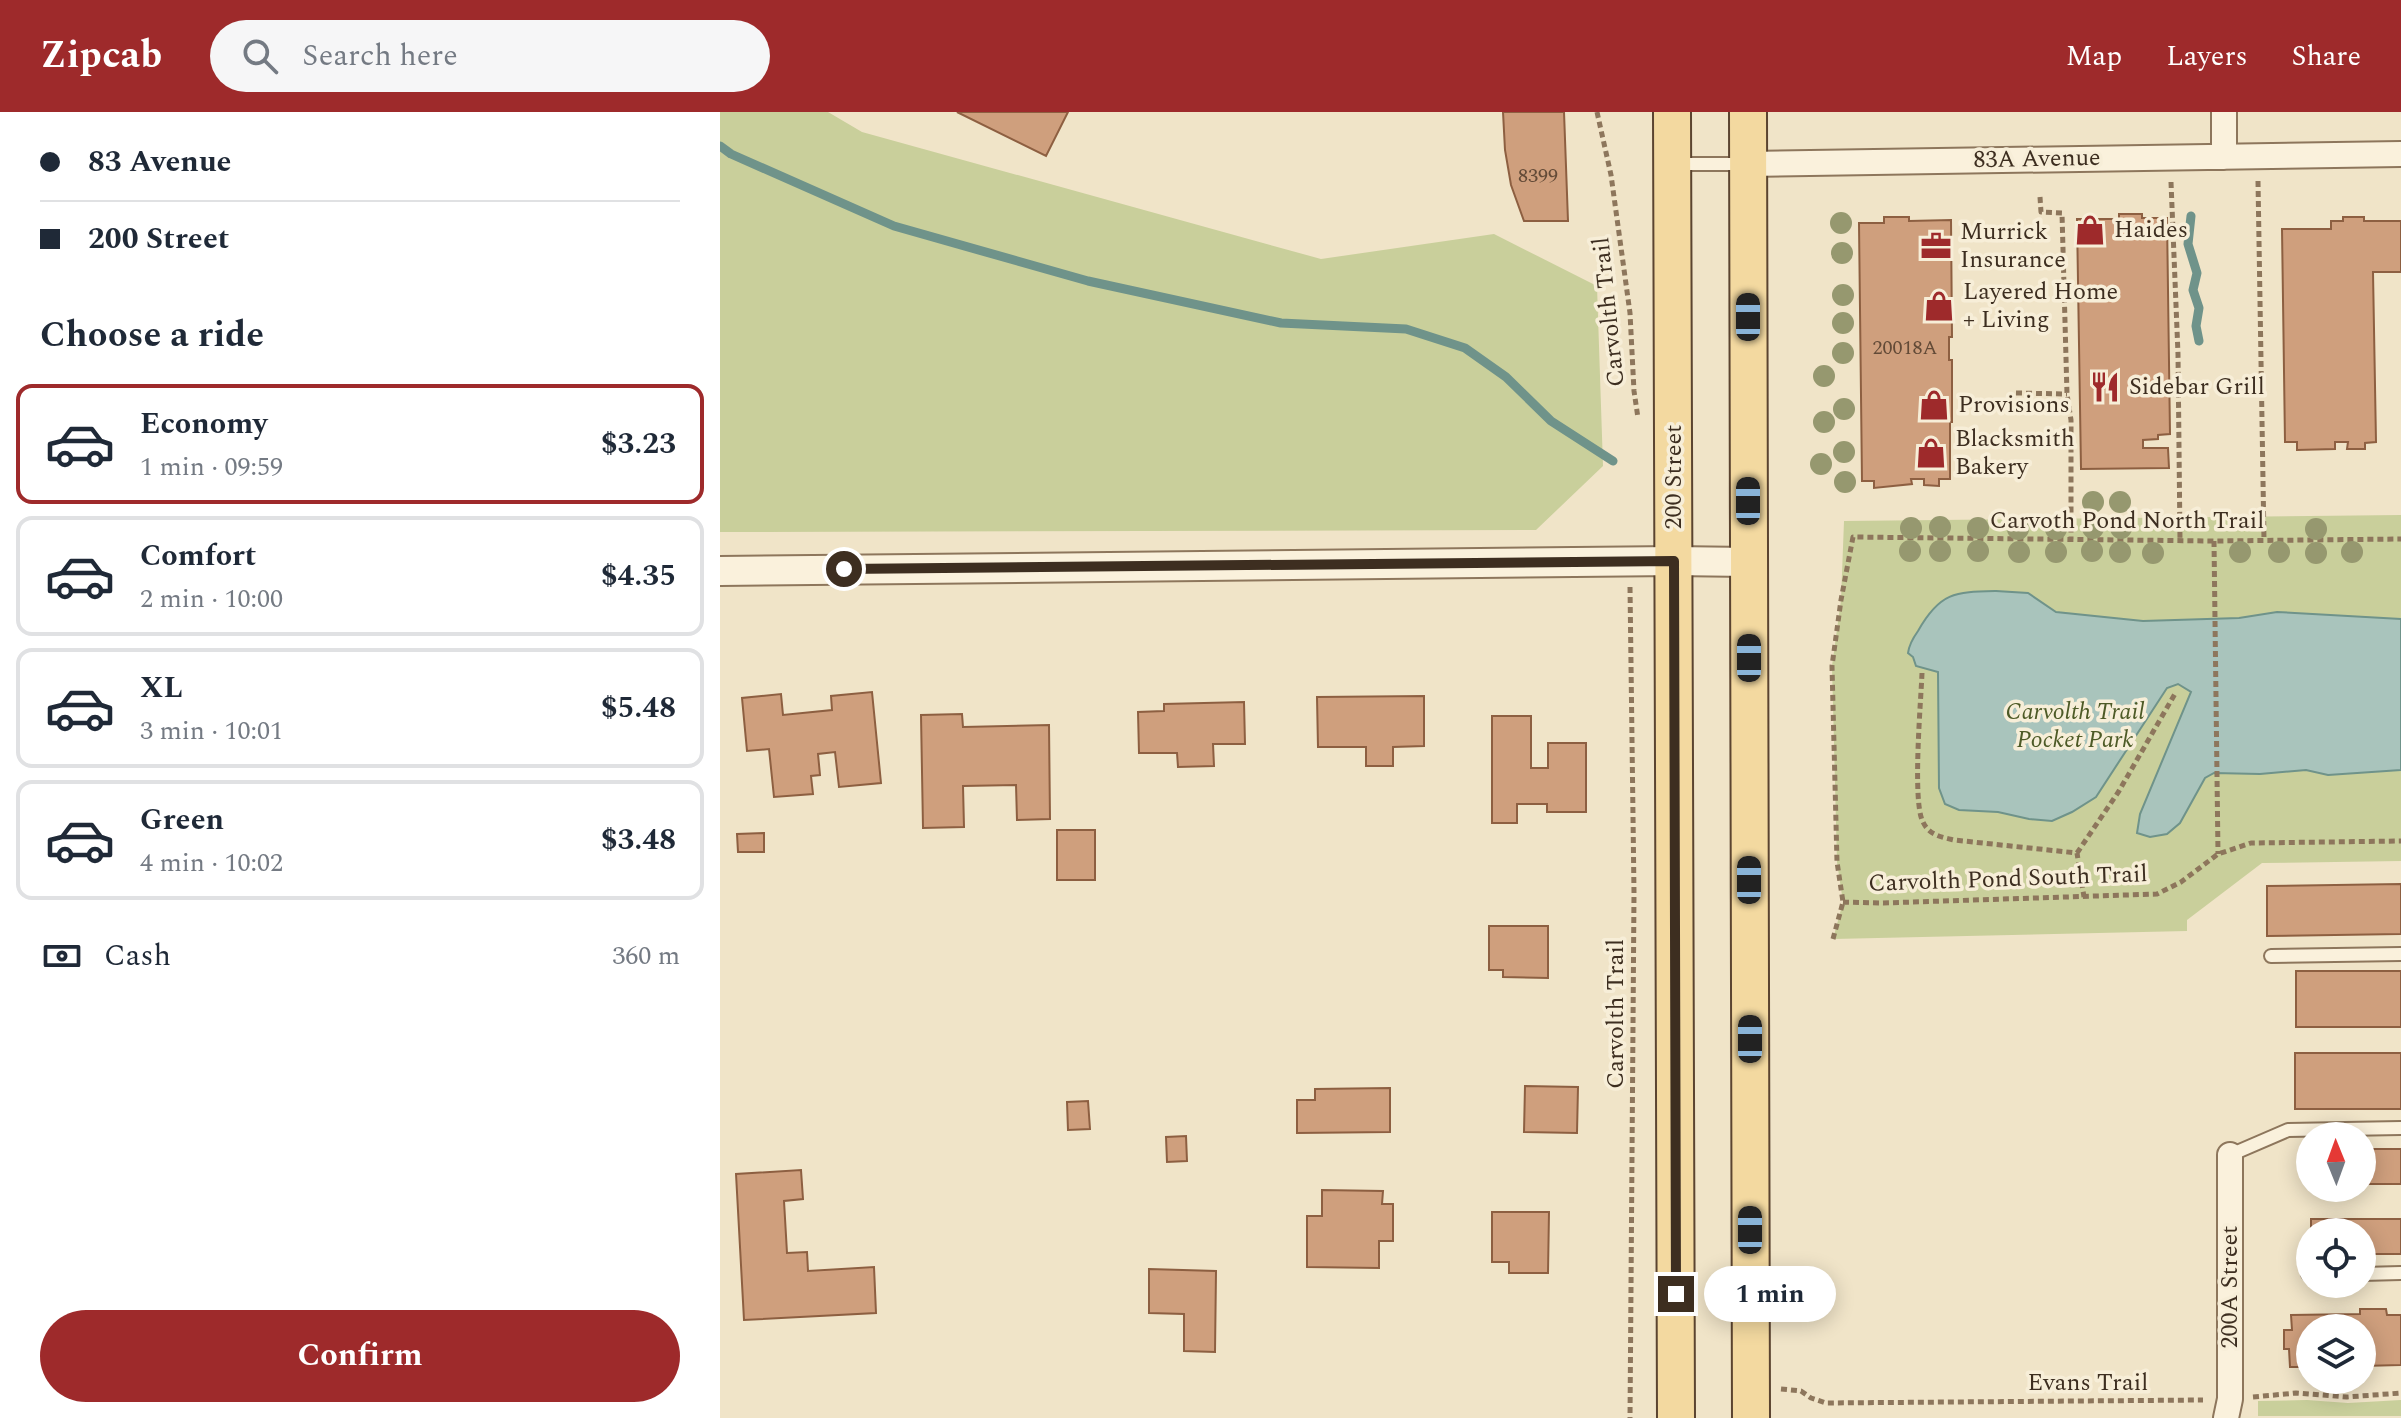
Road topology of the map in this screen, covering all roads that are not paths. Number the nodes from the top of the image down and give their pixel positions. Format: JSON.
{"nodes":[{"id":1,"x":1672,"y":112,"type":"edge"},
{"id":2,"x":1748,"y":112,"type":"edge"},
{"id":3,"x":2224,"y":112,"type":"edge"},
{"id":4,"x":2401,"y":154,"type":"edge"},
{"id":5,"x":2224,"y":157,"type":"junction"},
{"id":6,"x":1672,"y":164,"type":"junction"},
{"id":7,"x":1748,"y":164,"type":"junction"},
{"id":8,"x":1674,"y":561,"type":"junction"},
{"id":9,"x":1748,"y":562,"type":"junction"},
{"id":10,"x":720,"y":571,"type":"edge"},
{"id":11,"x":2401,"y":954,"type":"edge"},
{"id":12,"x":2271,"y":956,"type":"dead end"},
{"id":13,"x":2401,"y":1128,"type":"edge"},
{"id":14,"x":2230,"y":1155,"type":"joint"},
{"id":15,"x":2401,"y":1273,"type":"edge"},
{"id":16,"x":2376,"y":1274,"type":"edge"},
{"id":17,"x":2228,"y":1409,"type":"edge"},
{"id":18,"x":1676,"y":1418,"type":"edge"},
{"id":19,"x":1751,"y":1418,"type":"edge"}],
"edges":[{"from":1,"to":6,"type":"main road","name":"200 Street"},
{"from":2,"to":7,"type":"main road"},
{"from":3,"to":5,"type":"street"},
{"from":4,"to":5,"type":"street","name":"83A Avenue"},
{"from":5,"to":7,"type":"street","name":"83A Avenue"},
{"from":6,"to":7,"type":"lane","name":"83A Avenue"},
{"from":6,"to":8,"type":"main road","name":"200 Street"},
{"from":7,"to":9,"type":"main road"},
{"from":8,"to":9,"type":"street"},
{"from":8,"to":10,"type":"street"},
{"from":8,"to":18,"type":"main road","name":"200 Street"},
{"from":9,"to":19,"type":"main road"},
{"from":11,"to":12,"type":"lane"},
{"from":13,"to":14,"type":"lane"},
{"from":14,"to":17,"type":"street","name":"200A Street"},
{"from":15,"to":16,"type":"lane"}]}
